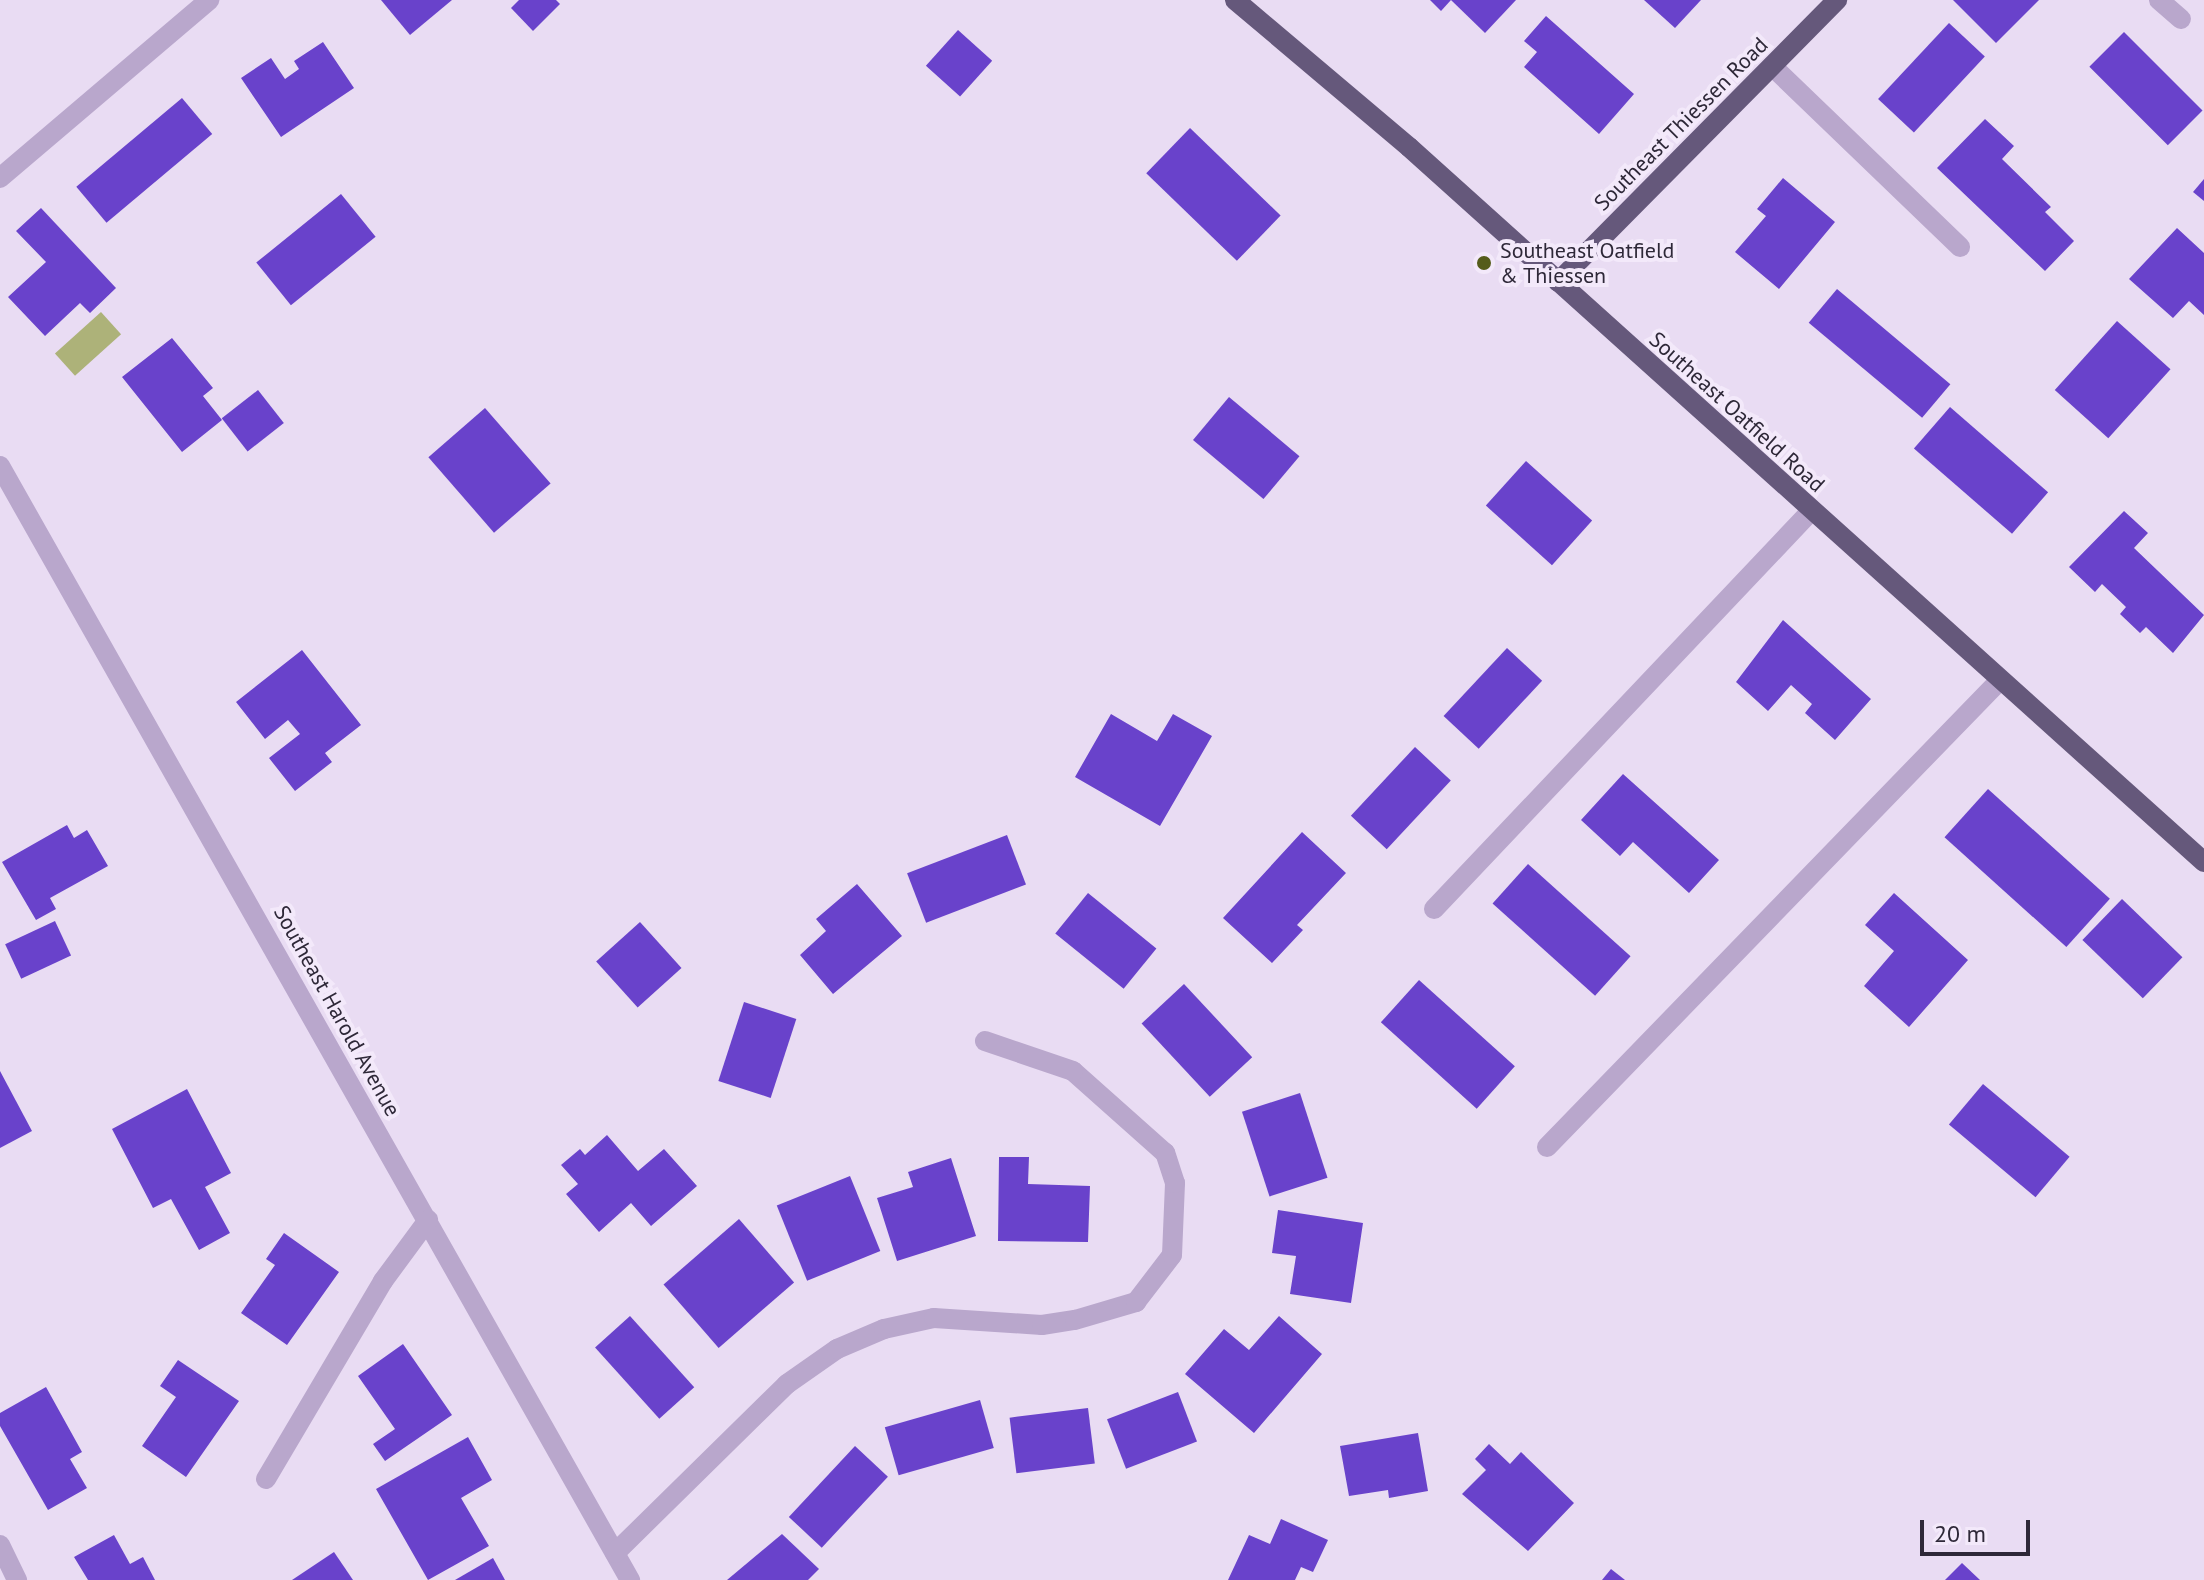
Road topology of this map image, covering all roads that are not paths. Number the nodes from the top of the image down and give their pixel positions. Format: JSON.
{"nodes":[{"id":1,"x":209,"y":0,"type":"edge"},
{"id":2,"x":1235,"y":0,"type":"edge"},
{"id":3,"x":1837,"y":0,"type":"edge"},
{"id":4,"x":2159,"y":0,"type":"edge"},
{"id":5,"x":2181,"y":19,"type":"dead end"},
{"id":6,"x":1772,"y":66,"type":"junction"},
{"id":7,"x":0,"y":178,"type":"edge"},
{"id":8,"x":1960,"y":247,"type":"dead end"},
{"id":9,"x":1558,"y":282,"type":"junction"},
{"id":10,"x":0,"y":466,"type":"edge"},
{"id":11,"x":1811,"y":511,"type":"junction"},
{"id":12,"x":1999,"y":681,"type":"junction"},
{"id":13,"x":2204,"y":862,"type":"edge"},
{"id":14,"x":1434,"y":909,"type":"dead end"},
{"id":15,"x":985,"y":1041,"type":"dead end"},
{"id":16,"x":1547,"y":1147,"type":"dead end"},
{"id":17,"x":428,"y":1220,"type":"junction"},
{"id":18,"x":266,"y":1479,"type":"dead end"},
{"id":19,"x":0,"y":1545,"type":"edge"},
{"id":20,"x":615,"y":1553,"type":"junction"},
{"id":21,"x":17,"y":1580,"type":"edge"},
{"id":22,"x":630,"y":1580,"type":"edge"}],
"edges":[{"from":1,"to":7,"type":"street"},
{"from":2,"to":9,"type":"main road","name":"Southeast Oatfield Road"},
{"from":3,"to":6,"type":"main road","name":"Southeast Thiessen Road"},
{"from":4,"to":5,"type":"street"},
{"from":6,"to":8,"type":"street"},
{"from":6,"to":9,"type":"main road","name":"Southeast Thiessen Road"},
{"from":9,"to":11,"type":"main road","name":"Southeast Oatfield Road"},
{"from":10,"to":17,"type":"street","name":"Southeast Harold Avenue"},
{"from":11,"to":12,"type":"main road","name":"Southeast Oatfield Road"},
{"from":11,"to":14,"type":"street"},
{"from":12,"to":13,"type":"main road","name":"Southeast Oatfield Road"},
{"from":12,"to":16,"type":"street"},
{"from":15,"to":20,"type":"street"},
{"from":17,"to":18,"type":"street"},
{"from":17,"to":20,"type":"street","name":"Southeast Harold Avenue"},
{"from":19,"to":21,"type":"street"},
{"from":20,"to":22,"type":"street","name":"Southeast Harold Avenue"}]}
